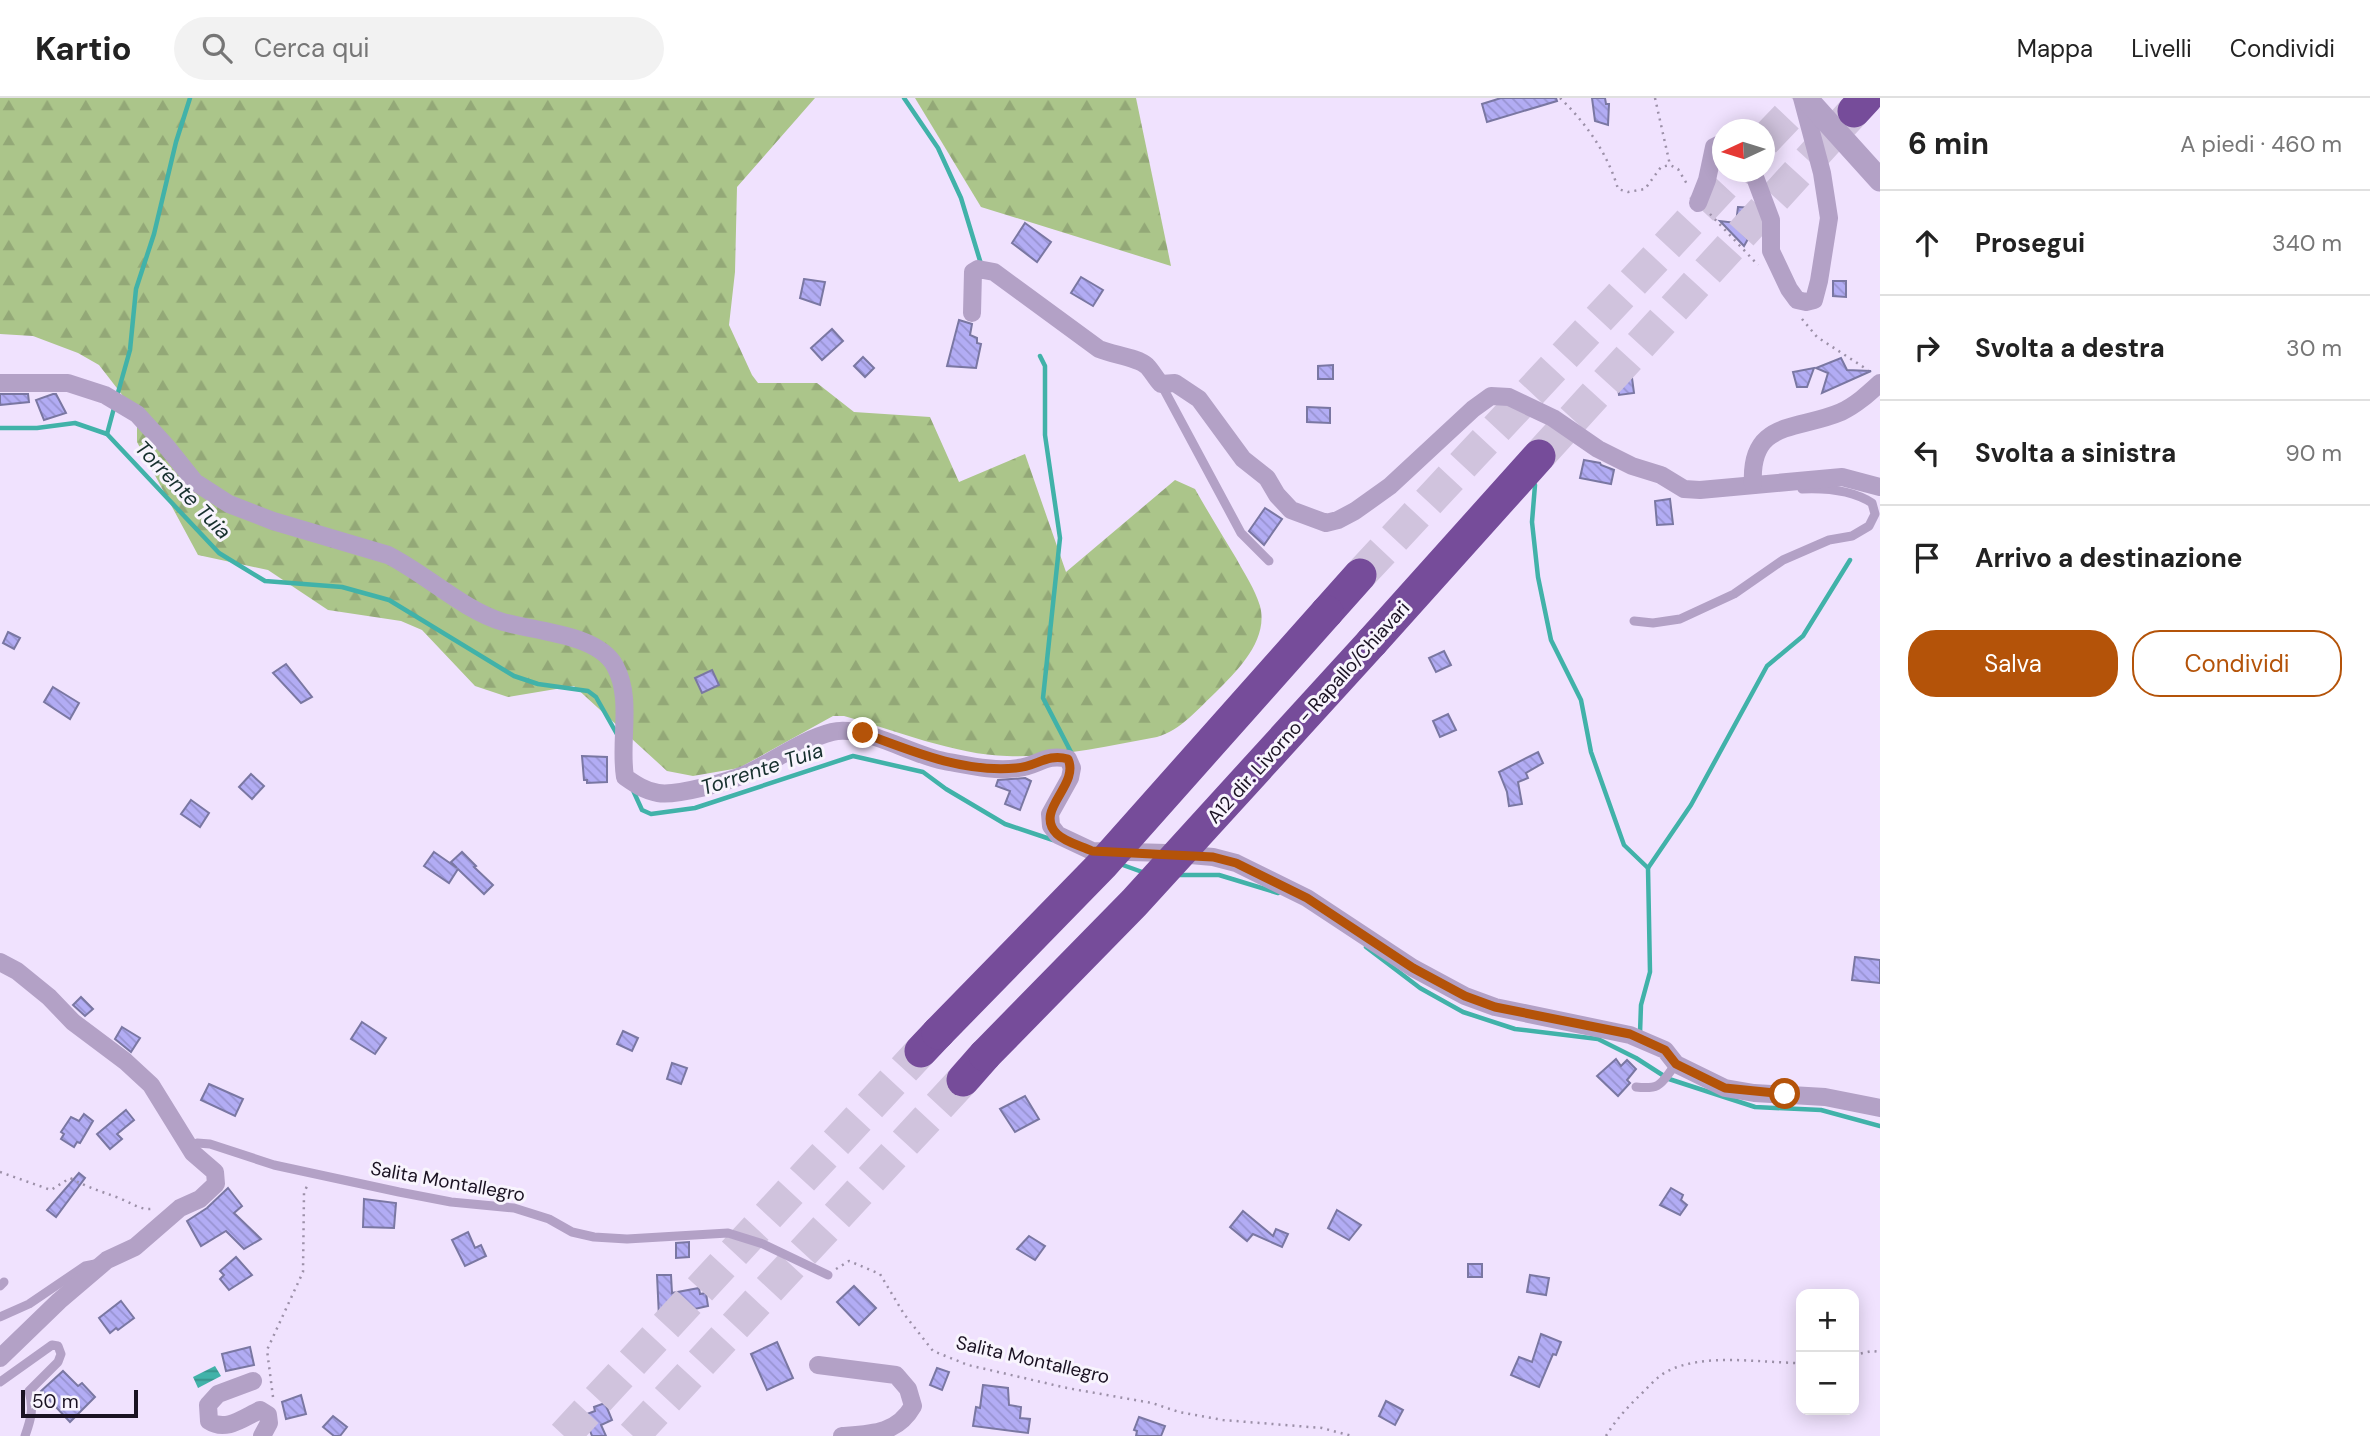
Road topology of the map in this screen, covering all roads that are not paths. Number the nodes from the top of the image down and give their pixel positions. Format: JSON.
{"nodes":[{"id":1,"x":1804,"y":98,"type":"edge"},
{"id":2,"x":1712,"y":157,"type":"edge"},
{"id":3,"x":1880,"y":180,"type":"edge"},
{"id":4,"x":1756,"y":182,"type":"edge"},
{"id":5,"x":1698,"y":203,"type":"road end"},
{"id":6,"x":972,"y":313,"type":"dead end"},
{"id":7,"x":1877,"y":379,"type":"edge"},
{"id":8,"x":0,"y":383,"type":"edge"},
{"id":9,"x":1161,"y":384,"type":"junction"},
{"id":10,"x":1539,"y":456,"type":"tunnel mouth"},
{"id":11,"x":1782,"y":482,"type":"junction"},
{"id":12,"x":1753,"y":485,"type":"junction"},
{"id":13,"x":1880,"y":487,"type":"edge"},
{"id":14,"x":1269,"y":561,"type":"dead end"},
{"id":15,"x":1360,"y":575,"type":"tunnel mouth"},
{"id":16,"x":1634,"y":621,"type":"dead end"},
{"id":17,"x":0,"y":962,"type":"edge"},
{"id":18,"x":929,"y":1042,"type":"tunnel mouth"},
{"id":19,"x":1676,"y":1064,"type":"junction"},
{"id":20,"x":963,"y":1080,"type":"tunnel mouth"},
{"id":21,"x":1636,"y":1087,"type":"dead end"},
{"id":22,"x":1880,"y":1108,"type":"edge"},
{"id":23,"x":193,"y":1153,"type":"junction"},
{"id":24,"x":98,"y":1269,"type":"junction"},
{"id":25,"x":828,"y":1275,"type":"road end"},
{"id":26,"x":0,"y":1317,"type":"edge"},
{"id":27,"x":0,"y":1358,"type":"edge"},
{"id":28,"x":818,"y":1365,"type":"dead end"},
{"id":29,"x":253,"y":1381,"type":"dead end"},
{"id":30,"x":0,"y":1382,"type":"edge"},
{"id":31,"x":25,"y":1436,"type":"edge"},
{"id":32,"x":262,"y":1436,"type":"edge"},
{"id":33,"x":842,"y":1436,"type":"edge"}],
"edges":[{"from":1,"to":3,"type":"street"},
{"from":1,"to":4,"type":"street"},
{"from":2,"to":5,"type":"street"},
{"from":6,"to":9,"type":"street"},
{"from":7,"to":12,"type":"street"},
{"from":8,"to":19,"type":"street"},
{"from":9,"to":12,"type":"street"},
{"from":9,"to":14,"type":"lane"},
{"from":10,"to":20,"type":"highway","name":"A12 dir. Livorno - Rapallo/Chiavari","bridge":true},
{"from":11,"to":12,"type":"street"},
{"from":11,"to":13,"type":"street"},
{"from":11,"to":16,"type":"lane"},
{"from":15,"to":18,"type":"highway","bridge":true},
{"from":17,"to":23,"type":"street"},
{"from":19,"to":21,"type":"lane"},
{"from":19,"to":22,"type":"street"},
{"from":23,"to":24,"type":"street"},
{"from":23,"to":25,"type":"lane","name":"Salita Montallegro"},
{"from":24,"to":26,"type":"lane"},
{"from":24,"to":27,"type":"street"},
{"from":28,"to":33,"type":"street"},
{"from":29,"to":32,"type":"street"},
{"from":30,"to":31,"type":"lane"}]}
